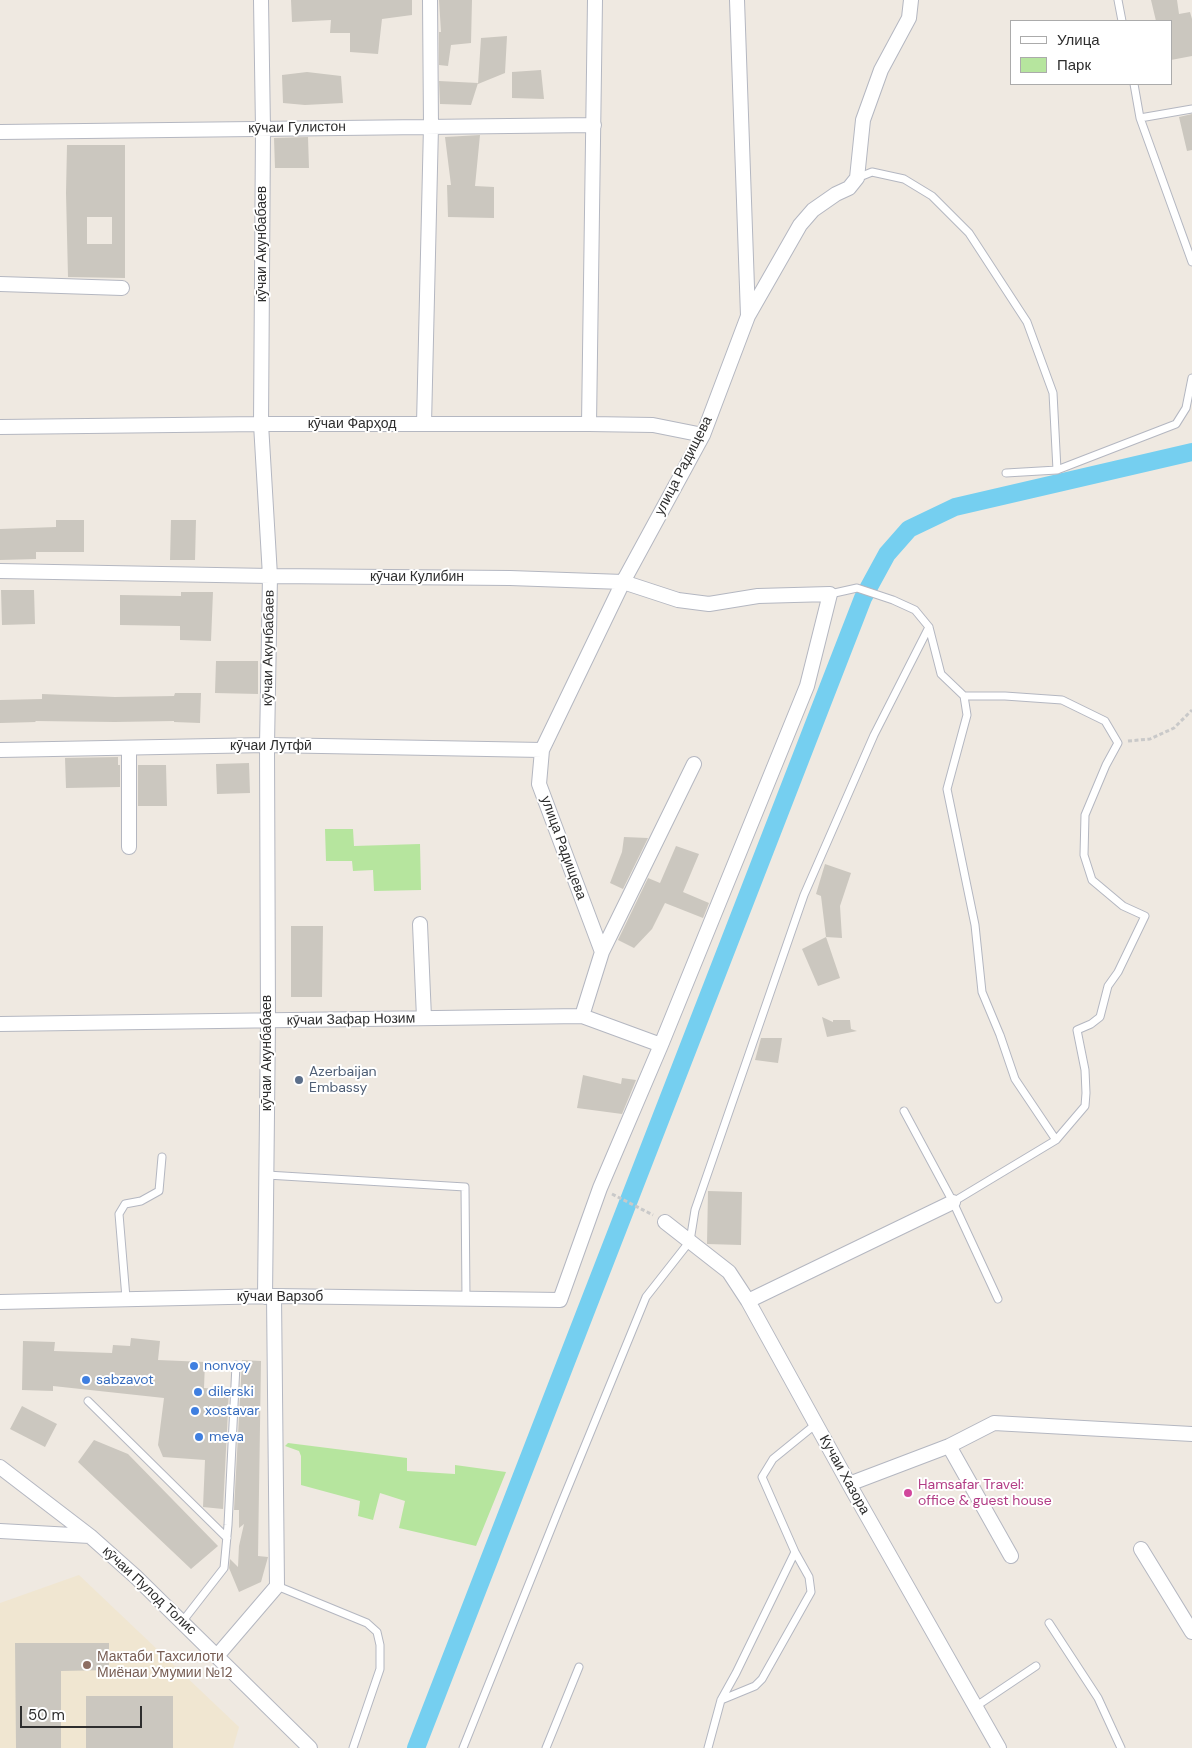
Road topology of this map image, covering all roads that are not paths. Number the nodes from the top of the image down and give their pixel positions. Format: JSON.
{"nodes":[{"id":1,"x":261,"y":0,"type":"edge"},
{"id":2,"x":430,"y":0,"type":"edge"},
{"id":3,"x":595,"y":0,"type":"edge"},
{"id":4,"x":737,"y":0,"type":"edge"},
{"id":5,"x":911,"y":0,"type":"edge"},
{"id":6,"x":1118,"y":0,"type":"edge"},
{"id":7,"x":1122,"y":20,"type":"edge"},
{"id":8,"x":1134,"y":85,"type":"edge"},
{"id":9,"x":1192,"y":109,"type":"edge"},
{"id":10,"x":1140,"y":118,"type":"junction"},
{"id":11,"x":594,"y":125,"type":"junction"},
{"id":12,"x":431,"y":126,"type":"junction"},
{"id":13,"x":263,"y":129,"type":"junction"},
{"id":14,"x":0,"y":132,"type":"edge"},
{"id":15,"x":857,"y":178,"type":"junction"},
{"id":16,"x":1192,"y":262,"type":"edge"},
{"id":17,"x":0,"y":284,"type":"edge"},
{"id":18,"x":122,"y":288,"type":"dead end"},
{"id":19,"x":748,"y":316,"type":"junction"},
{"id":20,"x":1192,"y":378,"type":"edge"},
{"id":21,"x":261,"y":424,"type":"junction"},
{"id":22,"x":424,"y":424,"type":"junction"},
{"id":23,"x":589,"y":424,"type":"junction"},
{"id":24,"x":0,"y":427,"type":"edge"},
{"id":25,"x":703,"y":435,"type":"junction"},
{"id":26,"x":1057,"y":470,"type":"junction"},
{"id":27,"x":1006,"y":473,"type":"dead end"},
{"id":28,"x":0,"y":571,"type":"edge"},
{"id":29,"x":270,"y":576,"type":"junction"},
{"id":30,"x":623,"y":582,"type":"junction"},
{"id":31,"x":830,"y":594,"type":"junction"},
{"id":32,"x":929,"y":627,"type":"junction"},
{"id":33,"x":964,"y":696,"type":"junction"},
{"id":34,"x":267,"y":746,"type":"junction"},
{"id":35,"x":129,"y":748,"type":"junction"},
{"id":36,"x":0,"y":750,"type":"edge"},
{"id":37,"x":542,"y":750,"type":"junction"},
{"id":38,"x":694,"y":764,"type":"dead end"},
{"id":39,"x":130,"y":847,"type":"dead end"},
{"id":40,"x":420,"y":924,"type":"dead end"},
{"id":41,"x":602,"y":952,"type":"junction"},
{"id":42,"x":582,"y":1016,"type":"junction"},
{"id":43,"x":424,"y":1018,"type":"junction"},
{"id":44,"x":268,"y":1021,"type":"junction"},
{"id":45,"x":0,"y":1024,"type":"edge"},
{"id":46,"x":661,"y":1045,"type":"junction"},
{"id":47,"x":904,"y":1110,"type":"dead end"},
{"id":48,"x":1056,"y":1140,"type":"junction"},
{"id":49,"x":162,"y":1157,"type":"dead end"},
{"id":50,"x":267,"y":1175,"type":"junction"},
{"id":51,"x":953,"y":1202,"type":"junction"},
{"id":52,"x":665,"y":1222,"type":"road end"},
{"id":53,"x":690,"y":1241,"type":"junction"},
{"id":54,"x":270,"y":1296,"type":"junction"},
{"id":55,"x":126,"y":1298,"type":"junction"},
{"id":56,"x":466,"y":1299,"type":"junction"},
{"id":57,"x":998,"y":1299,"type":"dead end"},
{"id":58,"x":748,"y":1301,"type":"junction"},
{"id":59,"x":0,"y":1302,"type":"edge"},
{"id":60,"x":236,"y":1365,"type":"dead end"},
{"id":61,"x":88,"y":1401,"type":"dead end"},
{"id":62,"x":816,"y":1424,"type":"junction"},
{"id":63,"x":1192,"y":1434,"type":"edge"},
{"id":64,"x":949,"y":1446,"type":"junction"},
{"id":65,"x":0,"y":1466,"type":"edge"},
{"id":66,"x":849,"y":1484,"type":"junction"},
{"id":67,"x":0,"y":1531,"type":"edge"},
{"id":68,"x":90,"y":1536,"type":"junction"},
{"id":69,"x":227,"y":1538,"type":"junction"},
{"id":70,"x":1141,"y":1549,"type":"dead end"},
{"id":71,"x":795,"y":1552,"type":"junction"},
{"id":72,"x":1011,"y":1556,"type":"dead end"},
{"id":73,"x":277,"y":1586,"type":"junction"},
{"id":74,"x":182,"y":1622,"type":"junction"},
{"id":75,"x":1049,"y":1622,"type":"dead end"},
{"id":76,"x":1192,"y":1632,"type":"edge"},
{"id":77,"x":217,"y":1656,"type":"junction"},
{"id":78,"x":1036,"y":1666,"type":"dead end"},
{"id":79,"x":579,"y":1667,"type":"dead end"},
{"id":80,"x":721,"y":1700,"type":"junction"},
{"id":81,"x":975,"y":1707,"type":"junction"},
{"id":82,"x":310,"y":1748,"type":"edge"},
{"id":83,"x":353,"y":1748,"type":"edge"},
{"id":84,"x":463,"y":1748,"type":"edge"},
{"id":85,"x":546,"y":1748,"type":"edge"},
{"id":86,"x":708,"y":1748,"type":"edge"},
{"id":87,"x":999,"y":1748,"type":"edge"},
{"id":88,"x":1121,"y":1748,"type":"edge"}],
"edges":[{"from":1,"to":13,"type":"street","name":"кӯчаи Акунбабаев"},
{"from":2,"to":12,"type":"street"},
{"from":3,"to":11,"type":"street"},
{"from":4,"to":19,"type":"street"},
{"from":5,"to":15,"type":"street"},
{"from":6,"to":7,"type":"lane"},
{"from":8,"to":10,"type":"lane"},
{"from":9,"to":10,"type":"lane"},
{"from":10,"to":16,"type":"lane"},
{"from":11,"to":12,"type":"street","name":"кӯчаи Гулистон"},
{"from":11,"to":23,"type":"street"},
{"from":12,"to":13,"type":"street","name":"кӯчаи Гулистон"},
{"from":12,"to":22,"type":"street"},
{"from":13,"to":14,"type":"street","name":"кӯчаи Гулистон"},
{"from":13,"to":21,"type":"street","name":"кӯчаи Акунбабаев"},
{"from":15,"to":19,"type":"street","name":"улица Радищева"},
{"from":15,"to":26,"type":"lane"},
{"from":17,"to":18,"type":"street"},
{"from":19,"to":25,"type":"street","name":"улица Радищева"},
{"from":20,"to":26,"type":"lane"},
{"from":21,"to":22,"type":"street","name":"кӯчаи Фарҳод"},
{"from":21,"to":24,"type":"street","name":"кӯчаи Фарҳод"},
{"from":21,"to":29,"type":"street","name":"кӯчаи Акунбабаев"},
{"from":22,"to":23,"type":"street","name":"кӯчаи Фарҳод"},
{"from":23,"to":25,"type":"street","name":"кӯчаи Фарҳод"},
{"from":25,"to":30,"type":"street","name":"улица Радищева"},
{"from":26,"to":27,"type":"lane"},
{"from":28,"to":29,"type":"street","name":"кӯчаи Кулибин"},
{"from":29,"to":30,"type":"street","name":"кӯчаи Кулибин"},
{"from":29,"to":34,"type":"street","name":"кӯчаи Акунбабаев"},
{"from":30,"to":31,"type":"street","name":"кӯчаи Кулибин"},
{"from":30,"to":37,"type":"street","name":"улица Радищева"},
{"from":31,"to":32,"type":"lane"},
{"from":31,"to":46,"type":"street"},
{"from":32,"to":33,"type":"lane"},
{"from":32,"to":53,"type":"lane"},
{"from":33,"to":48,"type":"lane"},
{"from":33,"to":48,"type":"lane"},
{"from":34,"to":35,"type":"street","name":"кӯчаи Лутфӣ"},
{"from":34,"to":37,"type":"street","name":"кӯчаи Лутфӣ"},
{"from":34,"to":44,"type":"street","name":"кӯчаи Акунбабаев"},
{"from":35,"to":36,"type":"street","name":"кӯчаи Лутфӣ"},
{"from":35,"to":39,"type":"street"},
{"from":37,"to":41,"type":"street","name":"улица Радищева"},
{"from":38,"to":41,"type":"street"},
{"from":40,"to":43,"type":"street"},
{"from":41,"to":42,"type":"street"},
{"from":42,"to":43,"type":"street","name":"кӯчаи Зафар Нозим"},
{"from":42,"to":46,"type":"street"},
{"from":43,"to":44,"type":"street","name":"кӯчаи Зафар Нозим"},
{"from":44,"to":45,"type":"street","name":"кӯчаи Зафар Нозим"},
{"from":44,"to":50,"type":"street","name":"кӯчаи Акунбабаев"},
{"from":46,"to":56,"type":"street","name":"кӯчаи Варзоб"},
{"from":47,"to":51,"type":"lane"},
{"from":48,"to":51,"type":"lane"},
{"from":49,"to":55,"type":"lane"},
{"from":50,"to":54,"type":"street","name":"кӯчаи Акунбабаев"},
{"from":50,"to":56,"type":"lane"},
{"from":51,"to":57,"type":"lane"},
{"from":51,"to":58,"type":"street"},
{"from":52,"to":53,"type":"street","name":"Кучаи Хазора"},
{"from":53,"to":58,"type":"street","name":"Кучаи Хазора"},
{"from":53,"to":84,"type":"lane"},
{"from":54,"to":55,"type":"street","name":"кӯчаи Варзоб"},
{"from":54,"to":56,"type":"street","name":"кӯчаи Варзоб"},
{"from":54,"to":73,"type":"street","name":"кӯчаи Акунбабаев"},
{"from":55,"to":59,"type":"street","name":"кӯчаи Варзоб"},
{"from":58,"to":62,"type":"street","name":"Кучаи Хазора"},
{"from":60,"to":69,"type":"lane"},
{"from":61,"to":69,"type":"lane"},
{"from":62,"to":66,"type":"street","name":"Кучаи Хазора"},
{"from":62,"to":71,"type":"lane"},
{"from":63,"to":64,"type":"street"},
{"from":64,"to":66,"type":"street"},
{"from":64,"to":72,"type":"street"},
{"from":65,"to":68,"type":"street","name":"кӯчаи Пулод Толис"},
{"from":66,"to":81,"type":"street","name":"Кучаи Хазора"},
{"from":67,"to":68,"type":"street"},
{"from":68,"to":74,"type":"street","name":"кӯчаи Пулод Толис"},
{"from":69,"to":74,"type":"lane"},
{"from":70,"to":76,"type":"street"},
{"from":71,"to":80,"type":"lane"},
{"from":71,"to":80,"type":"lane"},
{"from":73,"to":77,"type":"street"},
{"from":73,"to":83,"type":"lane"},
{"from":74,"to":77,"type":"street","name":"кӯчаи Пулод Толис"},
{"from":75,"to":88,"type":"lane"},
{"from":77,"to":82,"type":"street","name":"кӯчаи Пулод Толис"},
{"from":78,"to":81,"type":"lane"},
{"from":79,"to":85,"type":"lane"},
{"from":80,"to":86,"type":"lane"},
{"from":81,"to":87,"type":"street","name":"Кучаи Хазора"}]}
